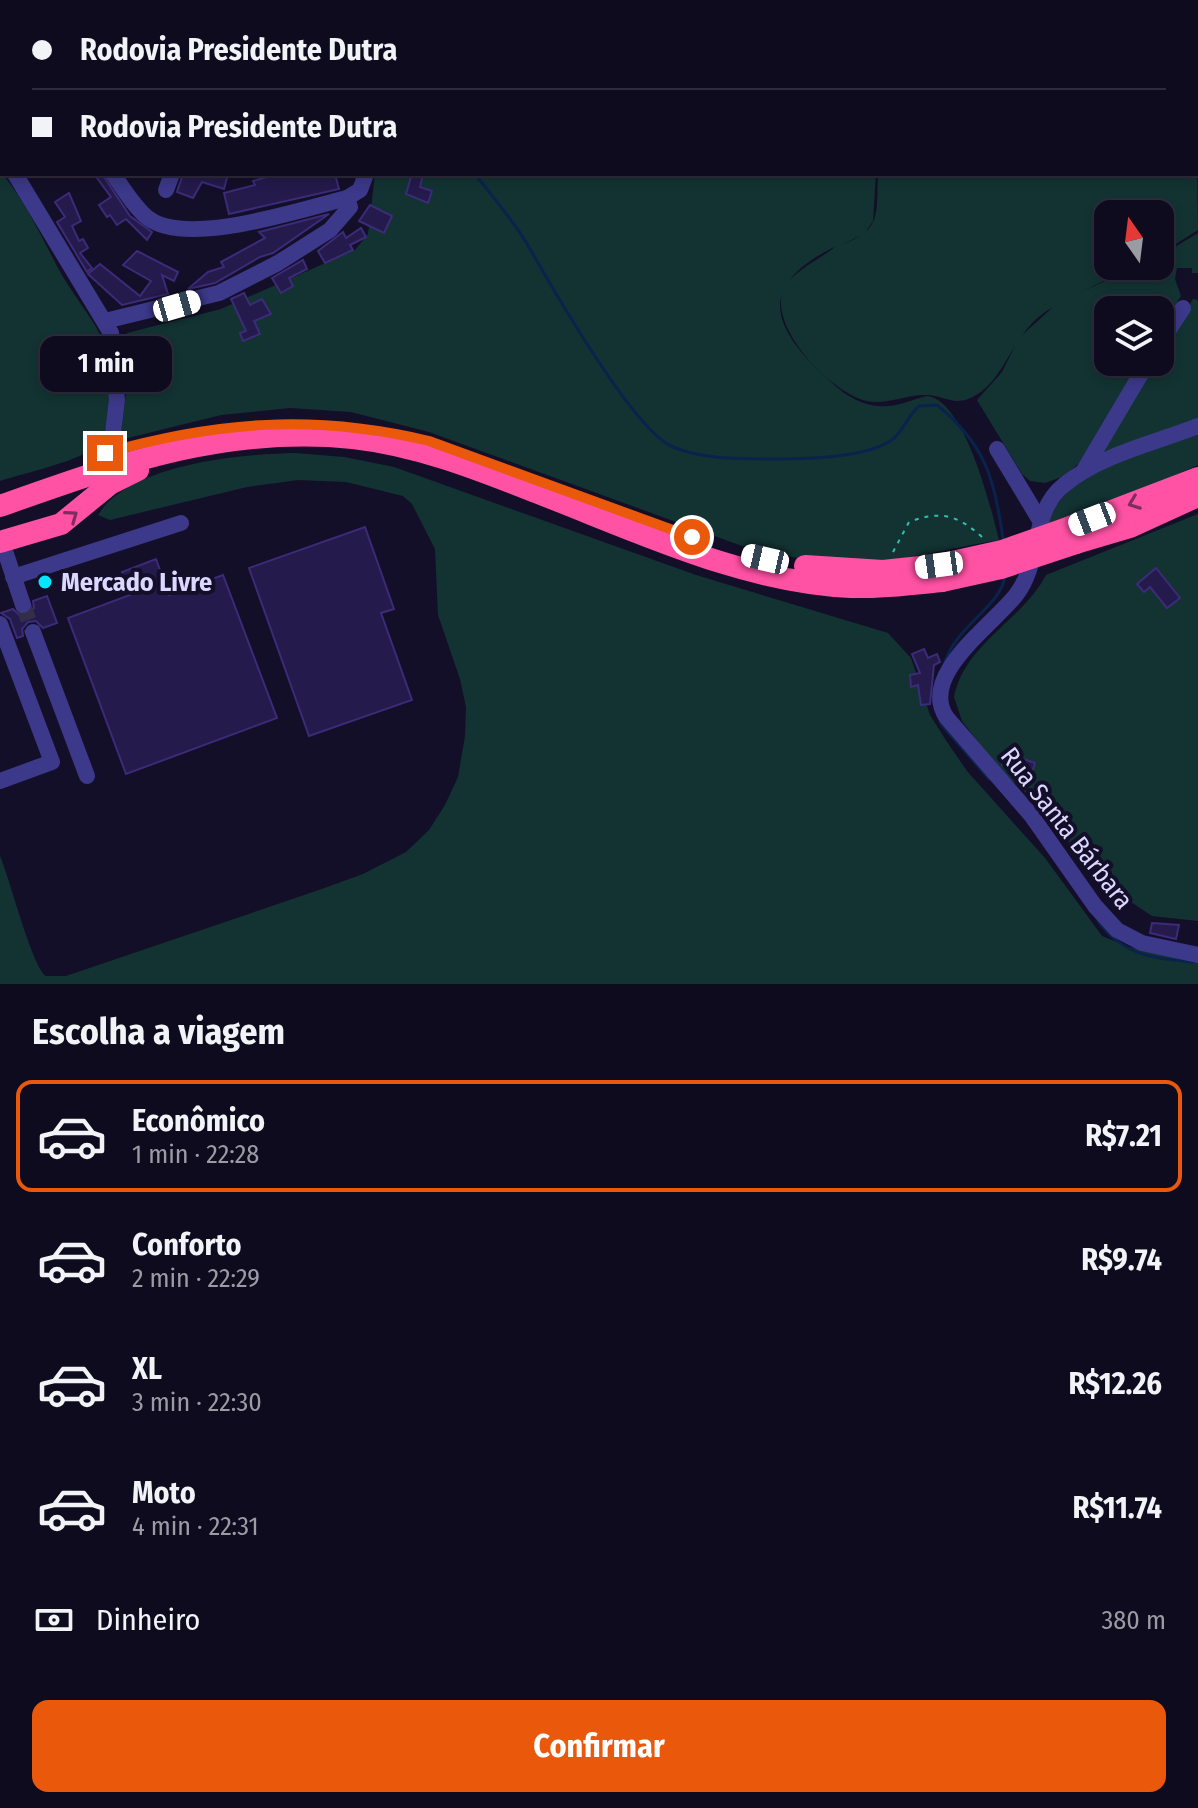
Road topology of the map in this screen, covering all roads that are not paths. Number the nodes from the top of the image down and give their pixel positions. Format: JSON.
{"nodes":[{"id":1,"x":16,"y":176,"type":"edge"},
{"id":2,"x":115,"y":176,"type":"edge"},
{"id":3,"x":365,"y":176,"type":"edge"},
{"id":4,"x":347,"y":198,"type":"junction"},
{"id":5,"x":1183,"y":308,"type":"dead end"},
{"id":6,"x":105,"y":321,"type":"junction"},
{"id":7,"x":1174,"y":322,"type":"edge"},
{"id":8,"x":1140,"y":376,"type":"edge"},
{"id":9,"x":1198,"y":426,"type":"edge"},
{"id":10,"x":997,"y":449,"type":"dead end"},
{"id":11,"x":105,"y":453,"type":"junction"},
{"id":12,"x":476,"y":470,"type":"junction"},
{"id":13,"x":1084,"y":470,"type":"junction"},
{"id":14,"x":1198,"y":478,"type":"edge"},
{"id":15,"x":0,"y":490,"type":"edge"},
{"id":16,"x":1198,"y":496,"type":"edge"},
{"id":17,"x":0,"y":506,"type":"edge"},
{"id":18,"x":1041,"y":522,"type":"junction"},
{"id":19,"x":181,"y":523,"type":"dead end"},
{"id":20,"x":1073,"y":535,"type":"junction"},
{"id":21,"x":2,"y":552,"type":"edge"},
{"id":22,"x":940,"y":573,"type":"junction"},
{"id":23,"x":13,"y":577,"type":"junction"},
{"id":24,"x":23,"y":605,"type":"tunnel mouth"},
{"id":25,"x":0,"y":624,"type":"edge"},
{"id":26,"x":33,"y":632,"type":"tunnel mouth"},
{"id":27,"x":87,"y":776,"type":"dead end"},
{"id":28,"x":0,"y":781,"type":"edge"},
{"id":29,"x":1198,"y":955,"type":"edge"}],
"edges":[{"from":1,"to":6,"type":"street"},
{"from":2,"to":4,"type":"street"},
{"from":3,"to":4,"type":"street"},
{"from":4,"to":6,"type":"street"},
{"from":5,"to":7,"type":"street"},
{"from":6,"to":11,"type":"street"},
{"from":8,"to":13,"type":"street"},
{"from":9,"to":13,"type":"street"},
{"from":10,"to":18,"type":"street"},
{"from":11,"to":15,"type":"highway"},
{"from":11,"to":22,"type":"highway"},
{"from":12,"to":17,"type":"highway"},
{"from":21,"to":12,"type":"highway","one_way":true},
{"from":12,"to":22,"type":"highway"},
{"from":13,"to":18,"type":"street"},
{"from":14,"to":20,"type":"highway","one_way":true},
{"from":16,"to":20,"type":"highway"},
{"from":18,"to":29,"type":"street","name":"Rua Santa Bárbara"},
{"from":19,"to":23,"type":"street"},
{"from":20,"to":22,"type":"highway","bridge":true},
{"from":21,"to":23,"type":"street"},
{"from":23,"to":24,"type":"street"},
{"from":25,"to":28,"type":"street"},
{"from":26,"to":27,"type":"street"}]}
